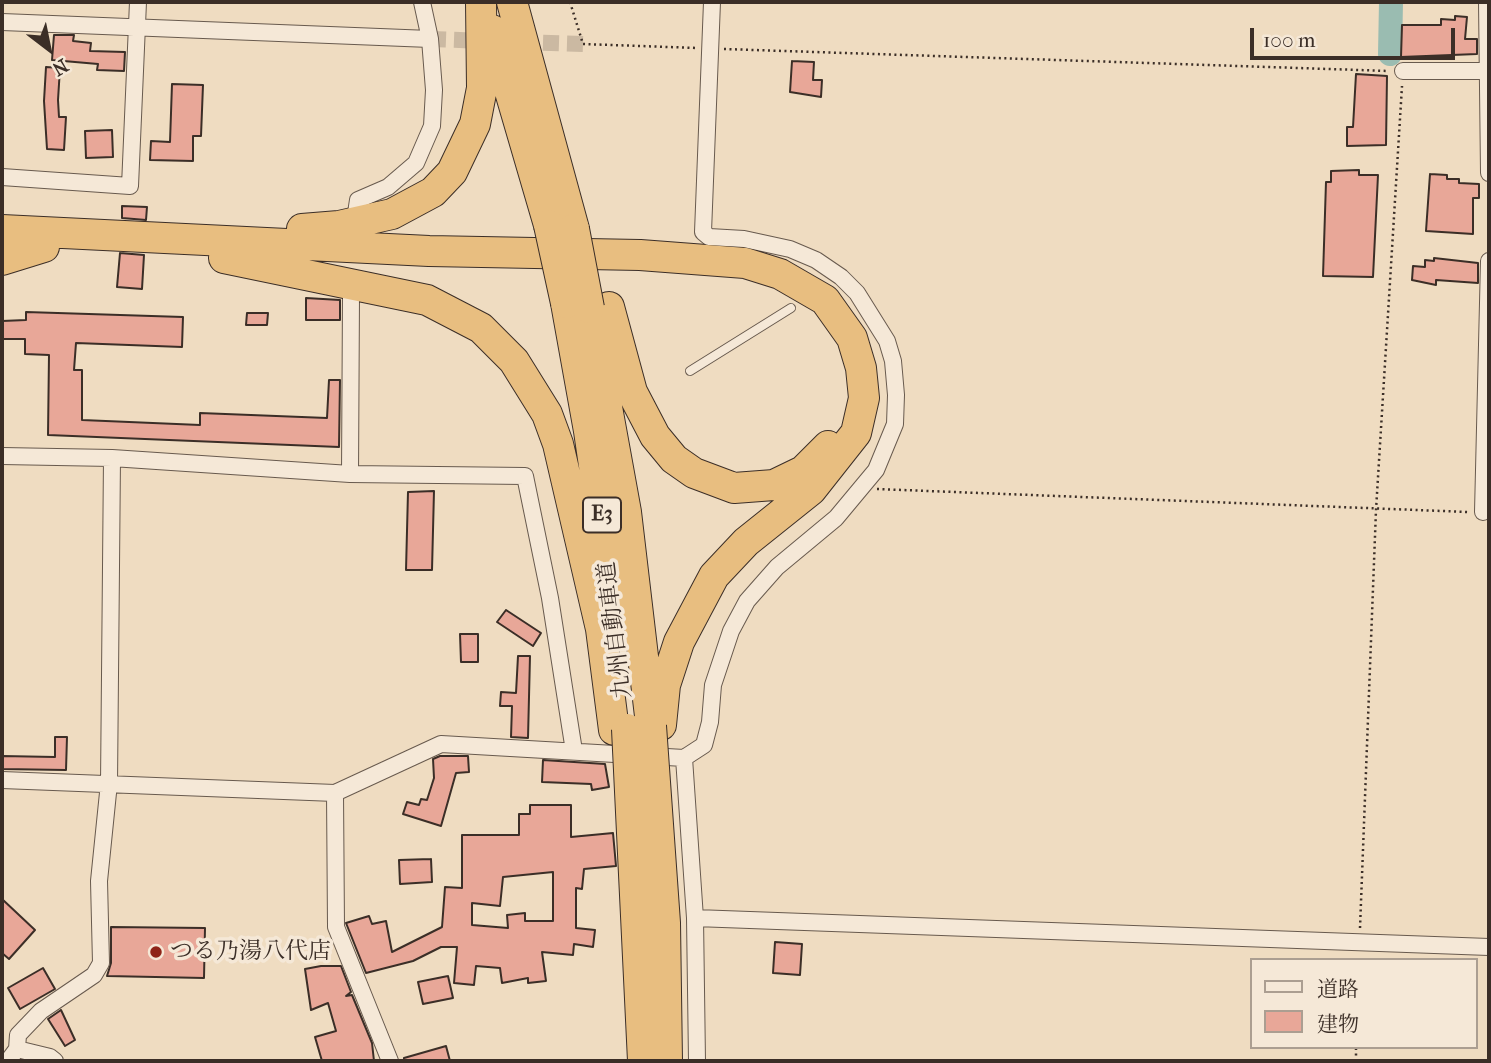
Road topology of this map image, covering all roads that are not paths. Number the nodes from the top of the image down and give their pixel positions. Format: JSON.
{"nodes":[{"id":1,"x":138,"y":2,"type":"edge"},
{"id":2,"x":422,"y":2,"type":"edge"},
{"id":3,"x":483,"y":2,"type":"edge"},
{"id":4,"x":512,"y":2,"type":"edge"},
{"id":5,"x":712,"y":2,"type":"edge"},
{"id":6,"x":1487,"y":2,"type":"edge"},
{"id":7,"x":2,"y":22,"type":"edge"},
{"id":8,"x":137,"y":25,"type":"junction"},
{"id":9,"x":430,"y":39,"type":"junction"},
{"id":10,"x":1487,"y":71,"type":"junction"},
{"id":11,"x":1403,"y":72,"type":"road end"},
{"id":12,"x":1489,"y":173,"type":"edge"},
{"id":13,"x":2,"y":177,"type":"edge"},
{"id":14,"x":356,"y":213,"type":"dead end"},
{"id":15,"x":571,"y":229,"type":"junction"},
{"id":16,"x":6,"y":233,"type":"edge"},
{"id":17,"x":44,"y":247,"type":"junction"},
{"id":18,"x":216,"y":248,"type":"junction"},
{"id":19,"x":2,"y":260,"type":"edge"},
{"id":20,"x":1489,"y":261,"type":"edge"},
{"id":21,"x":351,"y":296,"type":"dead end"},
{"id":22,"x":588,"y":306,"type":"junction"},
{"id":23,"x":791,"y":308,"type":"dead end"},
{"id":24,"x":690,"y":371,"type":"dead end"},
{"id":25,"x":2,"y":456,"type":"edge"},
{"id":26,"x":112,"y":458,"type":"junction"},
{"id":27,"x":350,"y":474,"type":"junction"},
{"id":28,"x":1483,"y":512,"type":"road end"},
{"id":29,"x":638,"y":728,"type":"junction"},
{"id":30,"x":574,"y":751,"type":"junction"},
{"id":31,"x":684,"y":758,"type":"junction"},
{"id":32,"x":2,"y":780,"type":"edge"},
{"id":33,"x":109,"y":783,"type":"junction"},
{"id":34,"x":335,"y":793,"type":"junction"},
{"id":35,"x":695,"y":918,"type":"junction"},
{"id":36,"x":1489,"y":947,"type":"edge"},
{"id":37,"x":13,"y":1055,"type":"edge"},
{"id":38,"x":55,"y":1061,"type":"edge"},
{"id":39,"x":390,"y":1061,"type":"edge"},
{"id":40,"x":643,"y":1061,"type":"edge"},
{"id":41,"x":667,"y":1061,"type":"edge"},
{"id":42,"x":697,"y":1061,"type":"edge"}],
"edges":[{"from":1,"to":8,"type":"street"},
{"from":2,"to":9,"type":"street"},
{"from":3,"to":15,"type":"highway","name":"九州自動車道","number":"E3"},
{"from":3,"to":18,"type":"highway"},
{"from":4,"to":15,"type":"highway","name":"九州自動車道","number":"E3"},
{"from":5,"to":31,"type":"street"},
{"from":6,"to":10,"type":"street"},
{"from":7,"to":8,"type":"street"},
{"from":8,"to":9,"type":"street"},
{"from":8,"to":13,"type":"street"},
{"from":9,"to":14,"type":"street"},
{"from":10,"to":11,"type":"street"},
{"from":10,"to":12,"type":"street"},
{"from":15,"to":22,"type":"highway","name":"九州自動車道","number":"E3","bridge":true},
{"from":16,"to":17,"type":"highway"},
{"from":16,"to":18,"type":"highway"},
{"from":17,"to":18,"type":"highway"},
{"from":17,"to":19,"type":"highway"},
{"from":18,"to":22,"type":"highway"},
{"from":18,"to":29,"type":"highway"},
{"from":18,"to":29,"type":"highway"},
{"from":20,"to":28,"type":"street"},
{"from":21,"to":27,"type":"street"},
{"from":22,"to":29,"type":"highway","name":"九州自動車道","number":"E3"},
{"from":23,"to":24,"type":"lane"},
{"from":25,"to":26,"type":"street"},
{"from":26,"to":27,"type":"street"},
{"from":26,"to":33,"type":"street"},
{"from":27,"to":30,"type":"street"},
{"from":29,"to":40,"type":"highway","bridge":true},
{"from":29,"to":41,"type":"highway","name":"九州自動車道","number":"E3","bridge":true},
{"from":30,"to":31,"type":"street"},
{"from":30,"to":34,"type":"street"},
{"from":31,"to":35,"type":"street"},
{"from":32,"to":33,"type":"street"},
{"from":33,"to":34,"type":"street"},
{"from":33,"to":37,"type":"street"},
{"from":34,"to":39,"type":"street"},
{"from":35,"to":36,"type":"street"},
{"from":35,"to":42,"type":"street"},
{"from":37,"to":38,"type":"street"}]}
